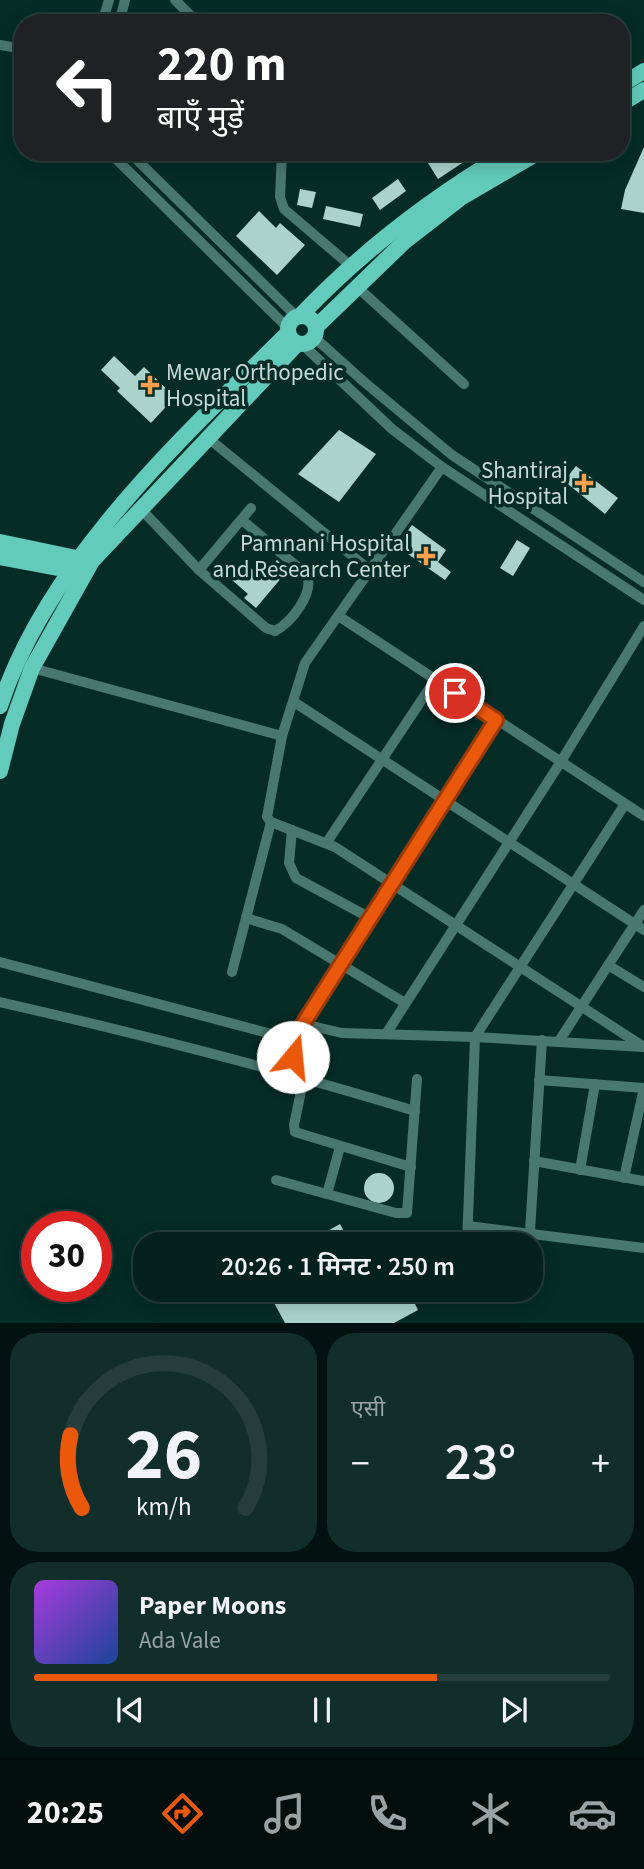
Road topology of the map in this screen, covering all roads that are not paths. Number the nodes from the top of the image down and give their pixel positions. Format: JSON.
{"nodes":[{"id":1,"x":175,"y":0,"type":"edge"},
{"id":2,"x":189,"y":14,"type":"edge"},
{"id":3,"x":119,"y":161,"type":"edge"},
{"id":4,"x":138,"y":161,"type":"edge"},
{"id":5,"x":282,"y":161,"type":"edge"},
{"id":6,"x":494,"y":161,"type":"edge"},
{"id":7,"x":524,"y":161,"type":"edge"},
{"id":8,"x":352,"y":267,"type":"junction"},
{"id":9,"x":356,"y":286,"type":"junction"},
{"id":10,"x":300,"y":330,"type":"junction"},
{"id":11,"x":464,"y":384,"type":"dead end"},
{"id":12,"x":208,"y":438,"type":"junction"},
{"id":13,"x":442,"y":467,"type":"junction"},
{"id":14,"x":251,"y":508,"type":"dead end"},
{"id":15,"x":141,"y":509,"type":"junction"},
{"id":16,"x":242,"y":520,"type":"junction"},
{"id":17,"x":0,"y":542,"type":"edge"},
{"id":18,"x":0,"y":557,"type":"edge"},
{"id":19,"x":81,"y":566,"type":"junction"},
{"id":20,"x":199,"y":570,"type":"junction"},
{"id":21,"x":371,"y":571,"type":"junction"},
{"id":22,"x":644,"y":582,"type":"edge"},
{"id":23,"x":644,"y":600,"type":"edge"},
{"id":24,"x":340,"y":617,"type":"junction"},
{"id":25,"x":644,"y":626,"type":"edge"},
{"id":26,"x":33,"y":667,"type":"junction"},
{"id":27,"x":435,"y":680,"type":"junction"},
{"id":28,"x":294,"y":702,"type":"junction"},
{"id":29,"x":0,"y":706,"type":"edge"},
{"id":30,"x":496,"y":720,"type":"junction"},
{"id":31,"x":282,"y":736,"type":"junction"},
{"id":32,"x":382,"y":760,"type":"junction"},
{"id":33,"x":561,"y":763,"type":"junction"},
{"id":34,"x":0,"y":771,"type":"edge"},
{"id":35,"x":445,"y":801,"type":"junction"},
{"id":36,"x":625,"y":804,"type":"junction"},
{"id":37,"x":644,"y":816,"type":"edge"},
{"id":38,"x":271,"y":822,"type":"junction"},
{"id":39,"x":292,"y":830,"type":"junction"},
{"id":40,"x":327,"y":842,"type":"junction"},
{"id":41,"x":509,"y":843,"type":"junction"},
{"id":42,"x":572,"y":884,"type":"junction"},
{"id":43,"x":393,"y":885,"type":"junction"},
{"id":44,"x":644,"y":910,"type":"edge"},
{"id":45,"x":246,"y":918,"type":"junction"},
{"id":46,"x":372,"y":919,"type":"junction"},
{"id":47,"x":455,"y":925,"type":"junction"},
{"id":48,"x":639,"y":928,"type":"edge"},
{"id":49,"x":0,"y":962,"type":"edge"},
{"id":50,"x":519,"y":965,"type":"junction"},
{"id":51,"x":608,"y":965,"type":"junction"},
{"id":52,"x":342,"y":966,"type":"junction"},
{"id":53,"x":232,"y":972,"type":"dead end"},
{"id":54,"x":644,"y":987,"type":"edge"},
{"id":55,"x":0,"y":1002,"type":"edge"},
{"id":56,"x":405,"y":1003,"type":"junction"},
{"id":57,"x":581,"y":1006,"type":"junction"},
{"id":58,"x":303,"y":1024,"type":"junction"},
{"id":59,"x":386,"y":1034,"type":"junction"},
{"id":60,"x":475,"y":1037,"type":"junction"},
{"id":61,"x":542,"y":1040,"type":"junction"},
{"id":62,"x":298,"y":1041,"type":"junction"},
{"id":63,"x":559,"y":1041,"type":"junction"},
{"id":64,"x":644,"y":1047,"type":"edge"},
{"id":65,"x":289,"y":1073,"type":"junction"},
{"id":66,"x":304,"y":1077,"type":"junction"},
{"id":67,"x":417,"y":1079,"type":"dead end"},
{"id":68,"x":540,"y":1080,"type":"junction"},
{"id":69,"x":595,"y":1084,"type":"junction"},
{"id":70,"x":644,"y":1088,"type":"edge"},
{"id":71,"x":415,"y":1111,"type":"junction"},
{"id":72,"x":340,"y":1147,"type":"junction"},
{"id":73,"x":534,"y":1161,"type":"junction"},
{"id":74,"x":411,"y":1167,"type":"junction"},
{"id":75,"x":580,"y":1170,"type":"junction"},
{"id":76,"x":624,"y":1178,"type":"junction"},
{"id":77,"x":276,"y":1180,"type":"dead end"},
{"id":78,"x":644,"y":1181,"type":"edge"},
{"id":79,"x":327,"y":1194,"type":"junction"},
{"id":80,"x":467,"y":1226,"type":"junction"},
{"id":81,"x":530,"y":1231,"type":"junction"},
{"id":82,"x":467,"y":1232,"type":"edge"},
{"id":83,"x":644,"y":1248,"type":"edge"}],
"edges":[{"from":1,"to":2,"type":"street"},
{"from":3,"to":10,"type":"street"},
{"from":4,"to":10,"type":"street"},
{"from":5,"to":8,"type":"street"},
{"from":6,"to":8,"type":"main road"},
{"from":7,"to":9,"type":"main road"},
{"from":8,"to":10,"type":"main road"},
{"from":9,"to":10,"type":"main road"},
{"from":9,"to":11,"type":"street"},
{"from":10,"to":12,"type":"main road"},
{"from":10,"to":13,"type":"street"},
{"from":10,"to":19,"type":"main road"},
{"from":10,"to":22,"type":"street"},
{"from":12,"to":15,"type":"main road"},
{"from":12,"to":21,"type":"street"},
{"from":13,"to":21,"type":"street"},
{"from":13,"to":23,"type":"street"},
{"from":14,"to":16,"type":"street"},
{"from":15,"to":19,"type":"main road"},
{"from":15,"to":20,"type":"street"},
{"from":16,"to":20,"type":"street"},
{"from":16,"to":20,"type":"street"},
{"from":17,"to":19,"type":"main road"},
{"from":18,"to":19,"type":"main road"},
{"from":19,"to":26,"type":"main road"},
{"from":19,"to":29,"type":"main road"},
{"from":21,"to":24,"type":"street"},
{"from":24,"to":27,"type":"street"},
{"from":24,"to":28,"type":"street"},
{"from":25,"to":33,"type":"street"},
{"from":26,"to":31,"type":"street"},
{"from":26,"to":34,"type":"main road"},
{"from":27,"to":30,"type":"street"},
{"from":27,"to":32,"type":"street"},
{"from":28,"to":31,"type":"street"},
{"from":28,"to":32,"type":"street"},
{"from":30,"to":33,"type":"street"},
{"from":30,"to":35,"type":"street"},
{"from":31,"to":38,"type":"street"},
{"from":32,"to":35,"type":"street"},
{"from":32,"to":40,"type":"street"},
{"from":33,"to":36,"type":"street"},
{"from":33,"to":41,"type":"street"},
{"from":35,"to":41,"type":"street"},
{"from":35,"to":43,"type":"street"},
{"from":36,"to":37,"type":"street"},
{"from":36,"to":42,"type":"street"},
{"from":38,"to":39,"type":"street"},
{"from":38,"to":45,"type":"street"},
{"from":39,"to":40,"type":"street"},
{"from":39,"to":46,"type":"street"},
{"from":40,"to":43,"type":"street"},
{"from":41,"to":42,"type":"street"},
{"from":41,"to":47,"type":"street"},
{"from":42,"to":48,"type":"street"},
{"from":42,"to":50,"type":"street"},
{"from":43,"to":46,"type":"street"},
{"from":43,"to":47,"type":"street"},
{"from":44,"to":48,"type":"street"},
{"from":45,"to":52,"type":"street"},
{"from":45,"to":53,"type":"street"},
{"from":46,"to":52,"type":"street"},
{"from":47,"to":50,"type":"street"},
{"from":47,"to":56,"type":"street"},
{"from":48,"to":51,"type":"street"},
{"from":49,"to":62,"type":"street"},
{"from":50,"to":57,"type":"street"},
{"from":50,"to":60,"type":"street"},
{"from":51,"to":54,"type":"street"},
{"from":51,"to":57,"type":"street"},
{"from":52,"to":56,"type":"street"},
{"from":52,"to":58,"type":"street"},
{"from":55,"to":65,"type":"street"},
{"from":56,"to":59,"type":"street"},
{"from":57,"to":63,"type":"street"},
{"from":57,"to":64,"type":"street"},
{"from":58,"to":59,"type":"street"},
{"from":58,"to":62,"type":"street"},
{"from":59,"to":60,"type":"street"},
{"from":60,"to":61,"type":"street"},
{"from":60,"to":80,"type":"street"},
{"from":61,"to":63,"type":"street"},
{"from":61,"to":68,"type":"street"},
{"from":62,"to":65,"type":"street"},
{"from":63,"to":64,"type":"street"},
{"from":65,"to":66,"type":"street"},
{"from":66,"to":71,"type":"street"},
{"from":66,"to":72,"type":"street"},
{"from":67,"to":71,"type":"street"},
{"from":68,"to":69,"type":"street"},
{"from":68,"to":73,"type":"street"},
{"from":69,"to":70,"type":"street"},
{"from":69,"to":75,"type":"street"},
{"from":70,"to":76,"type":"street"},
{"from":71,"to":74,"type":"street"},
{"from":72,"to":74,"type":"street"},
{"from":72,"to":79,"type":"street"},
{"from":73,"to":75,"type":"street"},
{"from":73,"to":81,"type":"street"},
{"from":74,"to":79,"type":"street"},
{"from":75,"to":76,"type":"street"},
{"from":76,"to":78,"type":"street"},
{"from":77,"to":79,"type":"street"},
{"from":80,"to":81,"type":"street"},
{"from":80,"to":82,"type":"street"},
{"from":81,"to":83,"type":"street"}]}
